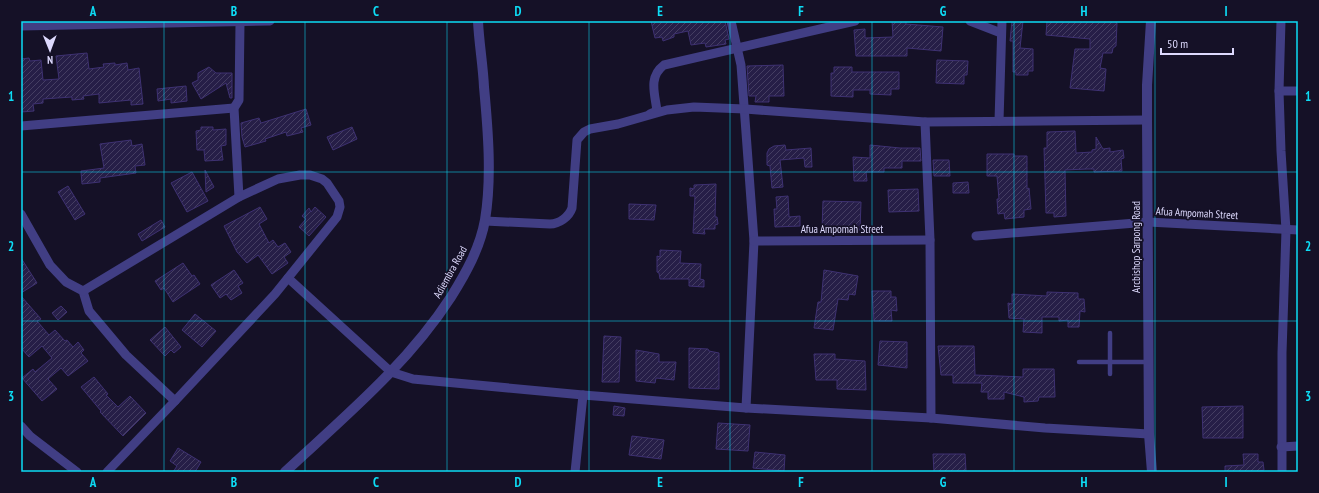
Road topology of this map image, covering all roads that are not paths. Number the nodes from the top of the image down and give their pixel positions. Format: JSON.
{"nodes":[{"id":1,"x":270,"y":21,"type":"edge"},
{"id":2,"x":478,"y":21,"type":"edge"},
{"id":3,"x":731,"y":21,"type":"edge"},
{"id":4,"x":855,"y":21,"type":"edge"},
{"id":5,"x":970,"y":21,"type":"edge"},
{"id":6,"x":1002,"y":21,"type":"edge"},
{"id":7,"x":1151,"y":21,"type":"edge"},
{"id":8,"x":1281,"y":21,"type":"edge"},
{"id":9,"x":240,"y":22,"type":"junction"},
{"id":10,"x":21,"y":26,"type":"edge"},
{"id":11,"x":1001,"y":33,"type":"junction"},
{"id":12,"x":738,"y":48,"type":"junction"},
{"id":13,"x":1279,"y":91,"type":"junction"},
{"id":14,"x":1298,"y":91,"type":"edge"},
{"id":15,"x":234,"y":108,"type":"junction"},
{"id":16,"x":745,"y":109,"type":"junction"},
{"id":17,"x":647,"y":115,"type":"junction"},
{"id":18,"x":999,"y":120,"type":"junction"},
{"id":19,"x":1147,"y":120,"type":"junction"},
{"id":20,"x":925,"y":122,"type":"junction"},
{"id":21,"x":21,"y":126,"type":"edge"},
{"id":22,"x":239,"y":197,"type":"junction"},
{"id":23,"x":21,"y":214,"type":"edge"},
{"id":24,"x":485,"y":221,"type":"junction"},
{"id":25,"x":1148,"y":222,"type":"junction"},
{"id":26,"x":1286,"y":230,"type":"junction"},
{"id":27,"x":1298,"y":230,"type":"edge"},
{"id":28,"x":976,"y":236,"type":"dead end"},
{"id":29,"x":930,"y":240,"type":"junction"},
{"id":30,"x":754,"y":241,"type":"junction"},
{"id":31,"x":288,"y":278,"type":"junction"},
{"id":32,"x":83,"y":291,"type":"junction"},
{"id":33,"x":1110,"y":334,"type":"dead end"},
{"id":34,"x":1079,"y":362,"type":"dead end"},
{"id":35,"x":1110,"y":362,"type":"junction"},
{"id":36,"x":1149,"y":362,"type":"junction"},
{"id":37,"x":391,"y":372,"type":"junction"},
{"id":38,"x":1110,"y":374,"type":"dead end"},
{"id":39,"x":583,"y":395,"type":"junction"},
{"id":40,"x":175,"y":401,"type":"junction"},
{"id":41,"x":746,"y":408,"type":"junction"},
{"id":42,"x":931,"y":418,"type":"junction"},
{"id":43,"x":21,"y":426,"type":"edge"},
{"id":44,"x":1149,"y":434,"type":"junction"},
{"id":45,"x":1298,"y":446,"type":"edge"},
{"id":46,"x":1281,"y":447,"type":"junction"},
{"id":47,"x":77,"y":472,"type":"edge"},
{"id":48,"x":107,"y":472,"type":"edge"},
{"id":49,"x":285,"y":472,"type":"edge"},
{"id":50,"x":575,"y":472,"type":"edge"},
{"id":51,"x":1152,"y":472,"type":"edge"},
{"id":52,"x":1282,"y":472,"type":"edge"}],
"edges":[{"from":1,"to":9,"type":"street"},
{"from":2,"to":24,"type":"street","name":"Adiembra Road"},
{"from":3,"to":12,"type":"street"},
{"from":4,"to":12,"type":"street"},
{"from":5,"to":11,"type":"street"},
{"from":6,"to":11,"type":"street"},
{"from":7,"to":19,"type":"street","name":"Arcbishop Sarpong Road"},
{"from":8,"to":13,"type":"street"},
{"from":9,"to":10,"type":"street"},
{"from":9,"to":15,"type":"street"},
{"from":11,"to":18,"type":"street"},
{"from":12,"to":16,"type":"street"},
{"from":12,"to":17,"type":"street"},
{"from":13,"to":14,"type":"street"},
{"from":13,"to":26,"type":"street"},
{"from":15,"to":21,"type":"street"},
{"from":15,"to":22,"type":"street"},
{"from":16,"to":17,"type":"street"},
{"from":16,"to":20,"type":"street"},
{"from":16,"to":30,"type":"street"},
{"from":17,"to":24,"type":"street"},
{"from":18,"to":19,"type":"street"},
{"from":18,"to":20,"type":"street"},
{"from":19,"to":25,"type":"street","name":"Arcbishop Sarpong Road"},
{"from":20,"to":29,"type":"street"},
{"from":22,"to":31,"type":"street"},
{"from":22,"to":32,"type":"street"},
{"from":23,"to":32,"type":"street"},
{"from":24,"to":37,"type":"street","name":"Adiembra Road"},
{"from":25,"to":26,"type":"street","name":"Afua Ampomah Street"},
{"from":25,"to":28,"type":"street","name":"Afua Ampomah Street"},
{"from":25,"to":36,"type":"street","name":"Arcbishop Sarpong Road"},
{"from":26,"to":27,"type":"street","name":"Afua Ampomah Street"},
{"from":26,"to":46,"type":"street"},
{"from":29,"to":30,"type":"street","name":"Afua Ampomah Street"},
{"from":29,"to":42,"type":"street"},
{"from":30,"to":41,"type":"street"},
{"from":31,"to":37,"type":"street"},
{"from":31,"to":40,"type":"street"},
{"from":32,"to":40,"type":"street"},
{"from":33,"to":35,"type":"lane"},
{"from":34,"to":35,"type":"lane"},
{"from":35,"to":36,"type":"lane"},
{"from":35,"to":38,"type":"lane"},
{"from":36,"to":44,"type":"street","name":"Arcbishop Sarpong Road"},
{"from":37,"to":39,"type":"street"},
{"from":37,"to":49,"type":"street","name":"Adiembra Road"},
{"from":39,"to":41,"type":"street"},
{"from":39,"to":50,"type":"street"},
{"from":40,"to":48,"type":"street"},
{"from":41,"to":42,"type":"street"},
{"from":42,"to":44,"type":"street"},
{"from":43,"to":47,"type":"street"},
{"from":44,"to":51,"type":"street","name":"Arcbishop Sarpong Road"},
{"from":45,"to":46,"type":"street"},
{"from":46,"to":52,"type":"street"}]}
